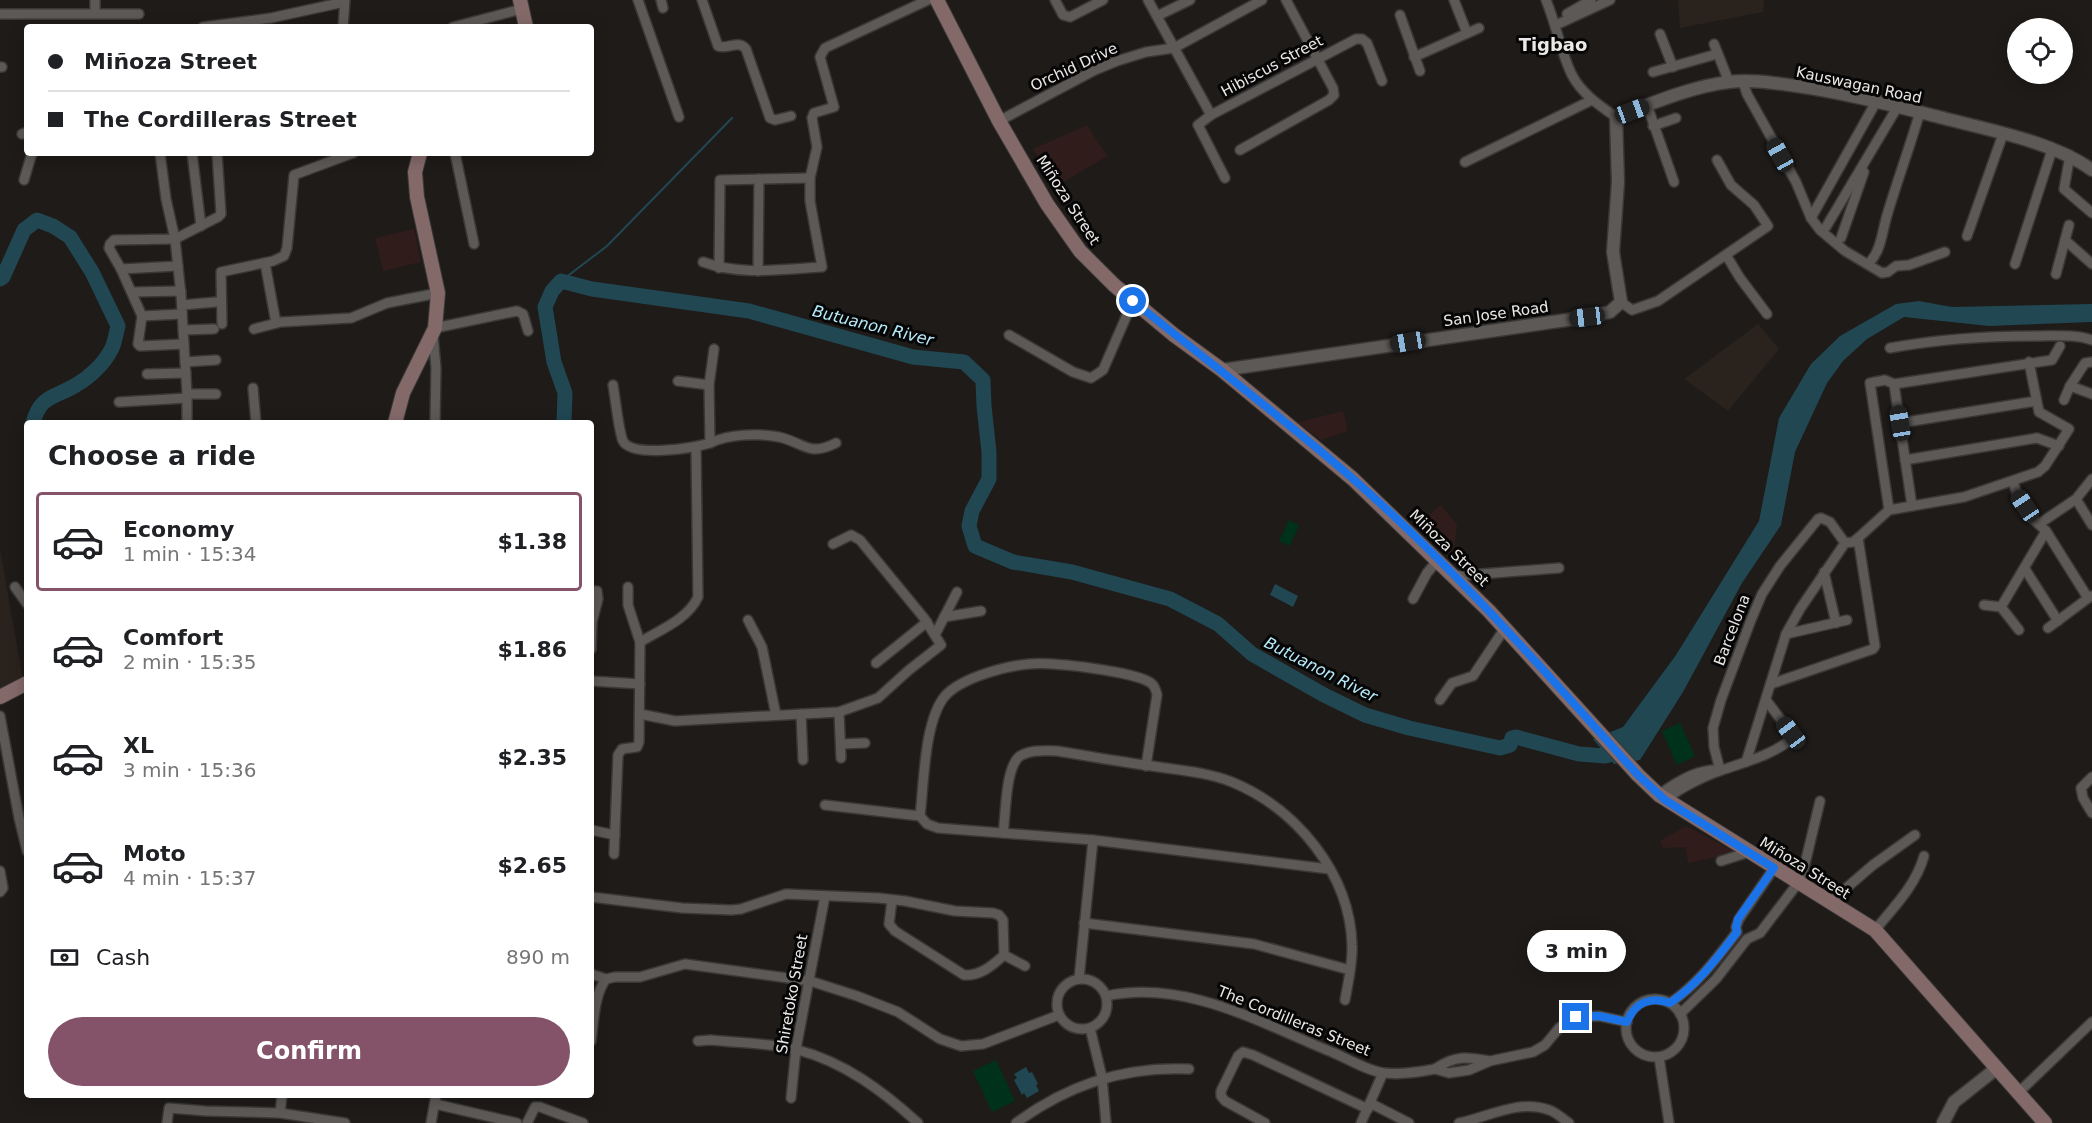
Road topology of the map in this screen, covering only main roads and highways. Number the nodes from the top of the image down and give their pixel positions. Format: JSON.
{"nodes":[{"id":1,"x":937,"y":0,"type":"edge"},
{"id":2,"x":521,"y":4,"type":"edge"},
{"id":3,"x":525,"y":24,"type":"edge"},
{"id":4,"x":419,"y":156,"type":"edge"},
{"id":5,"x":396,"y":420,"type":"edge"},
{"id":6,"x":24,"y":684,"type":"edge"},
{"id":7,"x":0,"y":696,"type":"edge"},
{"id":8,"x":2045,"y":1123,"type":"edge"}],
"edges":[{"from":1,"to":8,"type":"main road","name":"Miñoza Street"},
{"from":2,"to":3,"type":"main road"},
{"from":4,"to":5,"type":"main road"},
{"from":6,"to":7,"type":"main road"}]}
